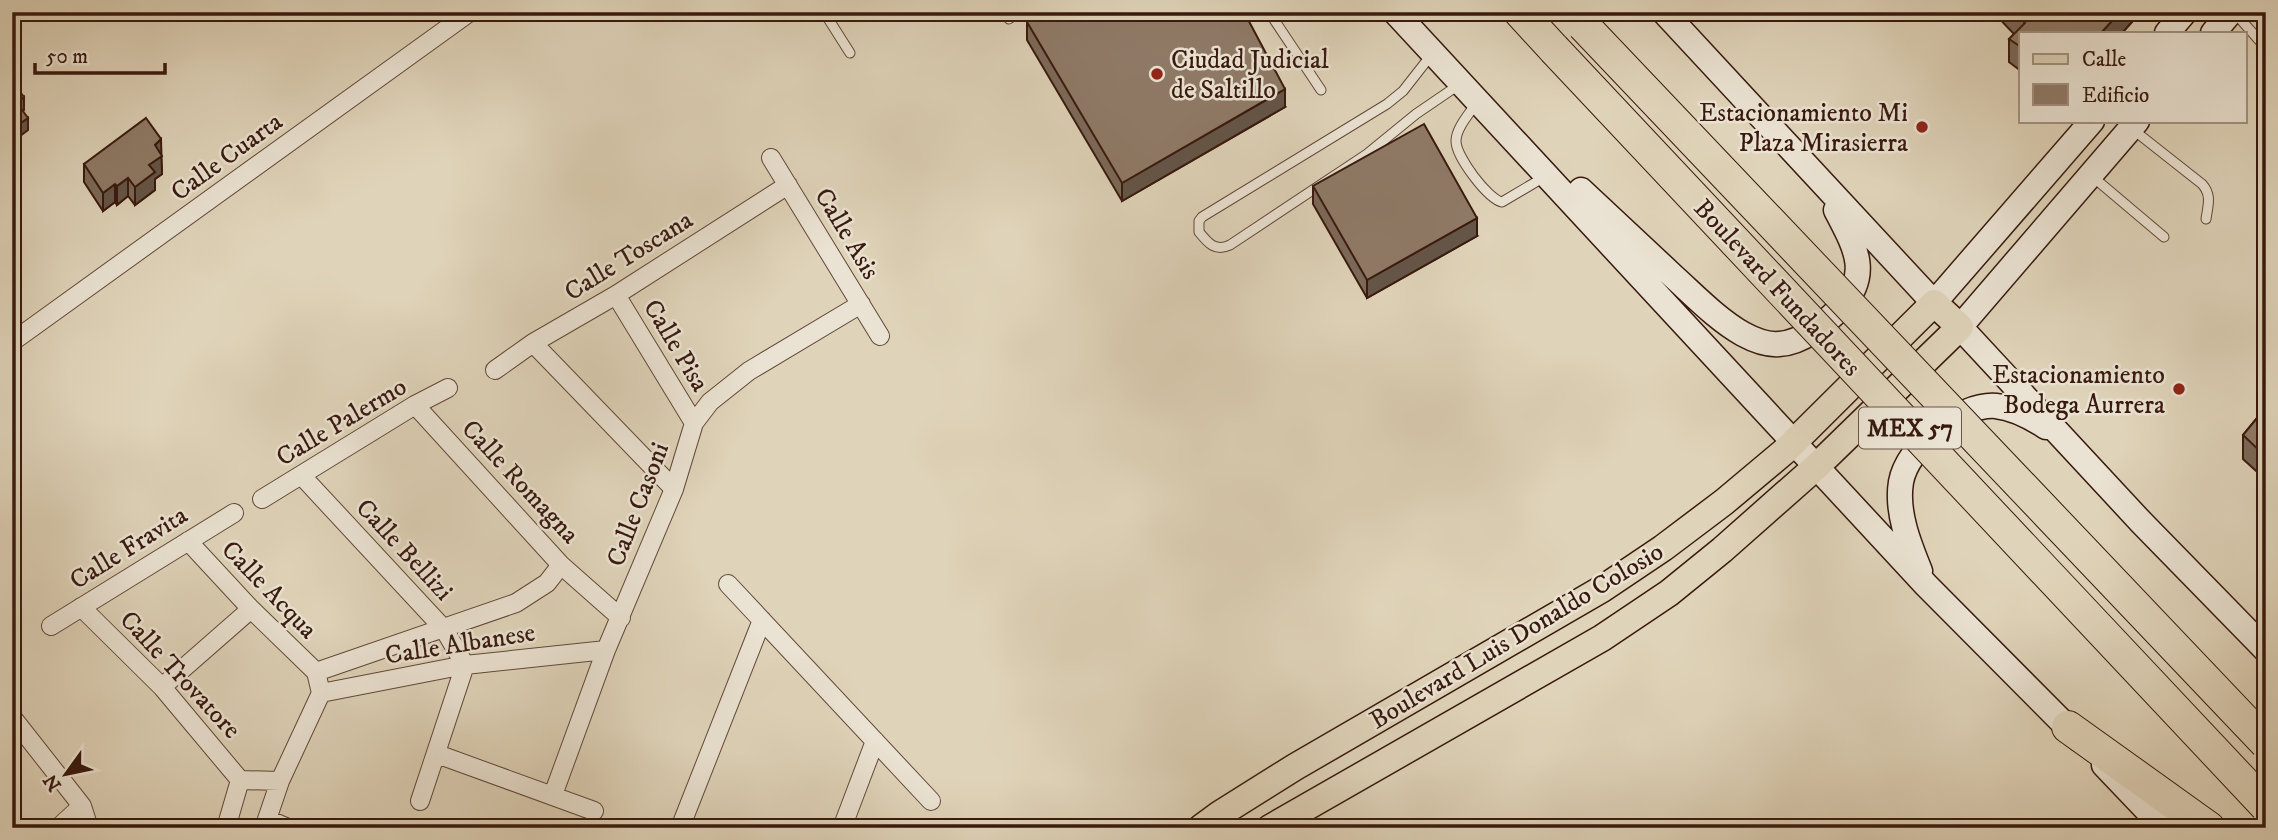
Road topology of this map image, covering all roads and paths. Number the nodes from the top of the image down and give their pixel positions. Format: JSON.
{"nodes":[{"id":1,"x":470,"y":12,"type":"edge"},
{"id":2,"x":824,"y":12,"type":"edge"},
{"id":3,"x":1018,"y":12,"type":"edge"},
{"id":4,"x":1269,"y":12,"type":"edge"},
{"id":5,"x":1395,"y":12,"type":"edge"},
{"id":6,"x":1520,"y":12,"type":"edge"},
{"id":7,"x":1664,"y":12,"type":"edge"},
{"id":8,"x":2185,"y":12,"type":"edge"},
{"id":9,"x":2232,"y":12,"type":"edge"},
{"id":10,"x":1577,"y":18,"type":"edge"},
{"id":11,"x":1009,"y":19,"type":"dead end"},
{"id":12,"x":2168,"y":32,"type":"edge"},
{"id":13,"x":2214,"y":32,"type":"edge"},
{"id":14,"x":2266,"y":48,"type":"edge"},
{"id":15,"x":850,"y":52,"type":"dead end"},
{"id":16,"x":1433,"y":52,"type":"junction"},
{"id":17,"x":1321,"y":90,"type":"dead end"},
{"id":18,"x":1476,"y":98,"type":"junction"},
{"id":19,"x":2091,"y":122,"type":"edge"},
{"id":20,"x":2134,"y":124,"type":"edge"},
{"id":21,"x":771,"y":158,"type":"dead end"},
{"id":22,"x":1548,"y":175,"type":"junction"},
{"id":23,"x":2091,"y":175,"type":"junction"},
{"id":24,"x":788,"y":185,"type":"junction"},
{"id":25,"x":1823,"y":185,"type":"junction"},
{"id":26,"x":2206,"y":219,"type":"dead end"},
{"id":27,"x":2164,"y":237,"type":"dead end"},
{"id":28,"x":616,"y":295,"type":"junction"},
{"id":29,"x":1934,"y":303,"type":"junction"},
{"id":30,"x":861,"y":304,"type":"junction"},
{"id":31,"x":1960,"y":327,"type":"junction"},
{"id":32,"x":880,"y":335,"type":"dead end"},
{"id":33,"x":12,"y":342,"type":"edge"},
{"id":34,"x":534,"y":343,"type":"junction"},
{"id":35,"x":495,"y":370,"type":"dead end"},
{"id":36,"x":448,"y":388,"type":"dead end"},
{"id":37,"x":415,"y":405,"type":"junction"},
{"id":38,"x":694,"y":423,"type":"junction"},
{"id":39,"x":2064,"y":438,"type":"junction"},
{"id":40,"x":1794,"y":443,"type":"junction"},
{"id":41,"x":1817,"y":466,"type":"junction"},
{"id":42,"x":301,"y":475,"type":"junction"},
{"id":43,"x":674,"y":489,"type":"junction"},
{"id":44,"x":262,"y":499,"type":"dead end"},
{"id":45,"x":234,"y":513,"type":"dead end"},
{"id":46,"x":188,"y":541,"type":"junction"},
{"id":47,"x":561,"y":565,"type":"junction"},
{"id":48,"x":728,"y":584,"type":"dead end"},
{"id":49,"x":1926,"y":585,"type":"junction"},
{"id":50,"x":81,"y":607,"type":"junction"},
{"id":51,"x":251,"y":609,"type":"junction"},
{"id":52,"x":621,"y":618,"type":"junction"},
{"id":53,"x":762,"y":620,"type":"junction"},
{"id":54,"x":51,"y":626,"type":"dead end"},
{"id":55,"x":443,"y":629,"type":"junction"},
{"id":56,"x":606,"y":650,"type":"junction"},
{"id":57,"x":2266,"y":650,"type":"edge"},
{"id":58,"x":465,"y":664,"type":"junction"},
{"id":59,"x":316,"y":672,"type":"junction"},
{"id":60,"x":162,"y":687,"type":"junction"},
{"id":61,"x":321,"y":693,"type":"junction"},
{"id":62,"x":12,"y":717,"type":"edge"},
{"id":63,"x":2068,"y":727,"type":"junction"},
{"id":64,"x":875,"y":741,"type":"junction"},
{"id":65,"x":2266,"y":743,"type":"edge"},
{"id":66,"x":437,"y":754,"type":"junction"},
{"id":67,"x":240,"y":779,"type":"junction"},
{"id":68,"x":280,"y":781,"type":"junction"},
{"id":69,"x":553,"y":795,"type":"junction"},
{"id":70,"x":420,"y":801,"type":"dead end"},
{"id":71,"x":931,"y":801,"type":"dead end"},
{"id":72,"x":82,"y":806,"type":"junction"},
{"id":73,"x":2266,"y":806,"type":"edge"},
{"id":74,"x":594,"y":811,"type":"dead end"},
{"id":75,"x":265,"y":823,"type":"edge"},
{"id":76,"x":58,"y":828,"type":"edge"},
{"id":77,"x":89,"y":828,"type":"edge"},
{"id":78,"x":226,"y":828,"type":"edge"},
{"id":79,"x":288,"y":828,"type":"edge"},
{"id":80,"x":680,"y":828,"type":"edge"},
{"id":81,"x":842,"y":828,"type":"edge"},
{"id":82,"x":1201,"y":828,"type":"edge"},
{"id":83,"x":1270,"y":828,"type":"edge"},
{"id":84,"x":2164,"y":828,"type":"edge"},
{"id":85,"x":2209,"y":828,"type":"edge"}],
"edges":[{"from":1,"to":33,"type":"street","name":"Calle Cuarta"},
{"from":2,"to":15,"type":"lane"},
{"from":3,"to":11,"type":"lane"},
{"from":4,"to":17,"type":"lane"},
{"from":5,"to":16,"type":"main road"},
{"from":6,"to":73,"type":"highway","name":"Boulevard Fundadores","number":"MEX 57","bridge":true},
{"from":7,"to":25,"type":"main road"},
{"from":8,"to":12,"type":"main road"},
{"from":9,"to":13,"type":"main road"},
{"from":9,"to":14,"type":"lane"},
{"from":10,"to":65,"type":"highway","name":"Boulevard Fundadores","number":"MEX 57","bridge":true},
{"from":16,"to":18,"type":"main road"},
{"from":16,"to":18,"type":"lane"},
{"from":18,"to":22,"type":"main road"},
{"from":18,"to":22,"type":"lane"},
{"from":18,"to":25,"type":"main road"},
{"from":19,"to":29,"type":"main road"},
{"from":20,"to":23,"type":"main road"},
{"from":20,"to":26,"type":"lane"},
{"from":21,"to":24,"type":"street","name":"Calle Asis"},
{"from":22,"to":40,"type":"main road"},
{"from":23,"to":27,"type":"lane"},
{"from":23,"to":31,"type":"main road"},
{"from":24,"to":28,"type":"street","name":"Calle Toscana"},
{"from":24,"to":30,"type":"street","name":"Calle Asis"},
{"from":25,"to":29,"type":"main road"},
{"from":28,"to":34,"type":"street","name":"Calle Toscana"},
{"from":28,"to":38,"type":"street","name":"Calle Pisa"},
{"from":29,"to":31,"type":"main road"},
{"from":29,"to":40,"type":"main road","name":"Boulevard Luis Donaldo Colosio"},
{"from":30,"to":32,"type":"street","name":"Calle Asis"},
{"from":30,"to":38,"type":"street","name":"Calle Casoni"},
{"from":31,"to":39,"type":"main road"},
{"from":31,"to":41,"type":"main road","name":"Boulevard Luis Donaldo Colosio"},
{"from":34,"to":35,"type":"street","name":"Calle Toscana"},
{"from":34,"to":43,"type":"street"},
{"from":36,"to":37,"type":"street","name":"Calle Palermo"},
{"from":37,"to":42,"type":"street","name":"Calle Palermo"},
{"from":37,"to":47,"type":"street","name":"Calle Romagna"},
{"from":38,"to":43,"type":"street","name":"Calle Casoni"},
{"from":39,"to":49,"type":"main road"},
{"from":39,"to":57,"type":"main road"},
{"from":40,"to":41,"type":"main road"},
{"from":40,"to":82,"type":"main road","name":"Boulevard Luis Donaldo Colosio"},
{"from":41,"to":49,"type":"main road"},
{"from":41,"to":83,"type":"main road","name":"Boulevard Luis Donaldo Colosio"},
{"from":42,"to":44,"type":"street","name":"Calle Palermo"},
{"from":42,"to":55,"type":"street","name":"Calle Bellizi"},
{"from":43,"to":52,"type":"street","name":"Calle Casoni"},
{"from":45,"to":46,"type":"street","name":"Calle Fravita"},
{"from":46,"to":50,"type":"street","name":"Calle Fravita"},
{"from":46,"to":51,"type":"street","name":"Calle Acqua"},
{"from":47,"to":52,"type":"street","name":"Calle Romagna"},
{"from":47,"to":55,"type":"street"},
{"from":48,"to":53,"type":"street"},
{"from":49,"to":63,"type":"main road"},
{"from":50,"to":54,"type":"street","name":"Calle Fravita"},
{"from":50,"to":60,"type":"street","name":"Calle Trovatore"},
{"from":51,"to":59,"type":"street","name":"Calle Acqua"},
{"from":51,"to":60,"type":"street"},
{"from":52,"to":56,"type":"street","name":"Calle Casoni"},
{"from":53,"to":64,"type":"street"},
{"from":53,"to":80,"type":"street"},
{"from":55,"to":58,"type":"street","name":"Calle Bellizi"},
{"from":55,"to":59,"type":"street"},
{"from":56,"to":58,"type":"street","name":"Calle Albanese"},
{"from":56,"to":69,"type":"street","name":"Calle Casoni"},
{"from":58,"to":61,"type":"street","name":"Calle Albanese"},
{"from":58,"to":66,"type":"street"},
{"from":59,"to":61,"type":"street"},
{"from":60,"to":67,"type":"street","name":"Calle Trovatore"},
{"from":61,"to":68,"type":"street"},
{"from":62,"to":72,"type":"street"},
{"from":63,"to":84,"type":"main road"},
{"from":63,"to":85,"type":"highway"},
{"from":64,"to":71,"type":"street"},
{"from":64,"to":81,"type":"street"},
{"from":66,"to":69,"type":"street"},
{"from":66,"to":70,"type":"street"},
{"from":67,"to":68,"type":"street"},
{"from":67,"to":78,"type":"street"},
{"from":68,"to":75,"type":"street"},
{"from":69,"to":74,"type":"street"},
{"from":72,"to":76,"type":"street"},
{"from":72,"to":77,"type":"street"},
{"from":75,"to":79,"type":"street"}]}
